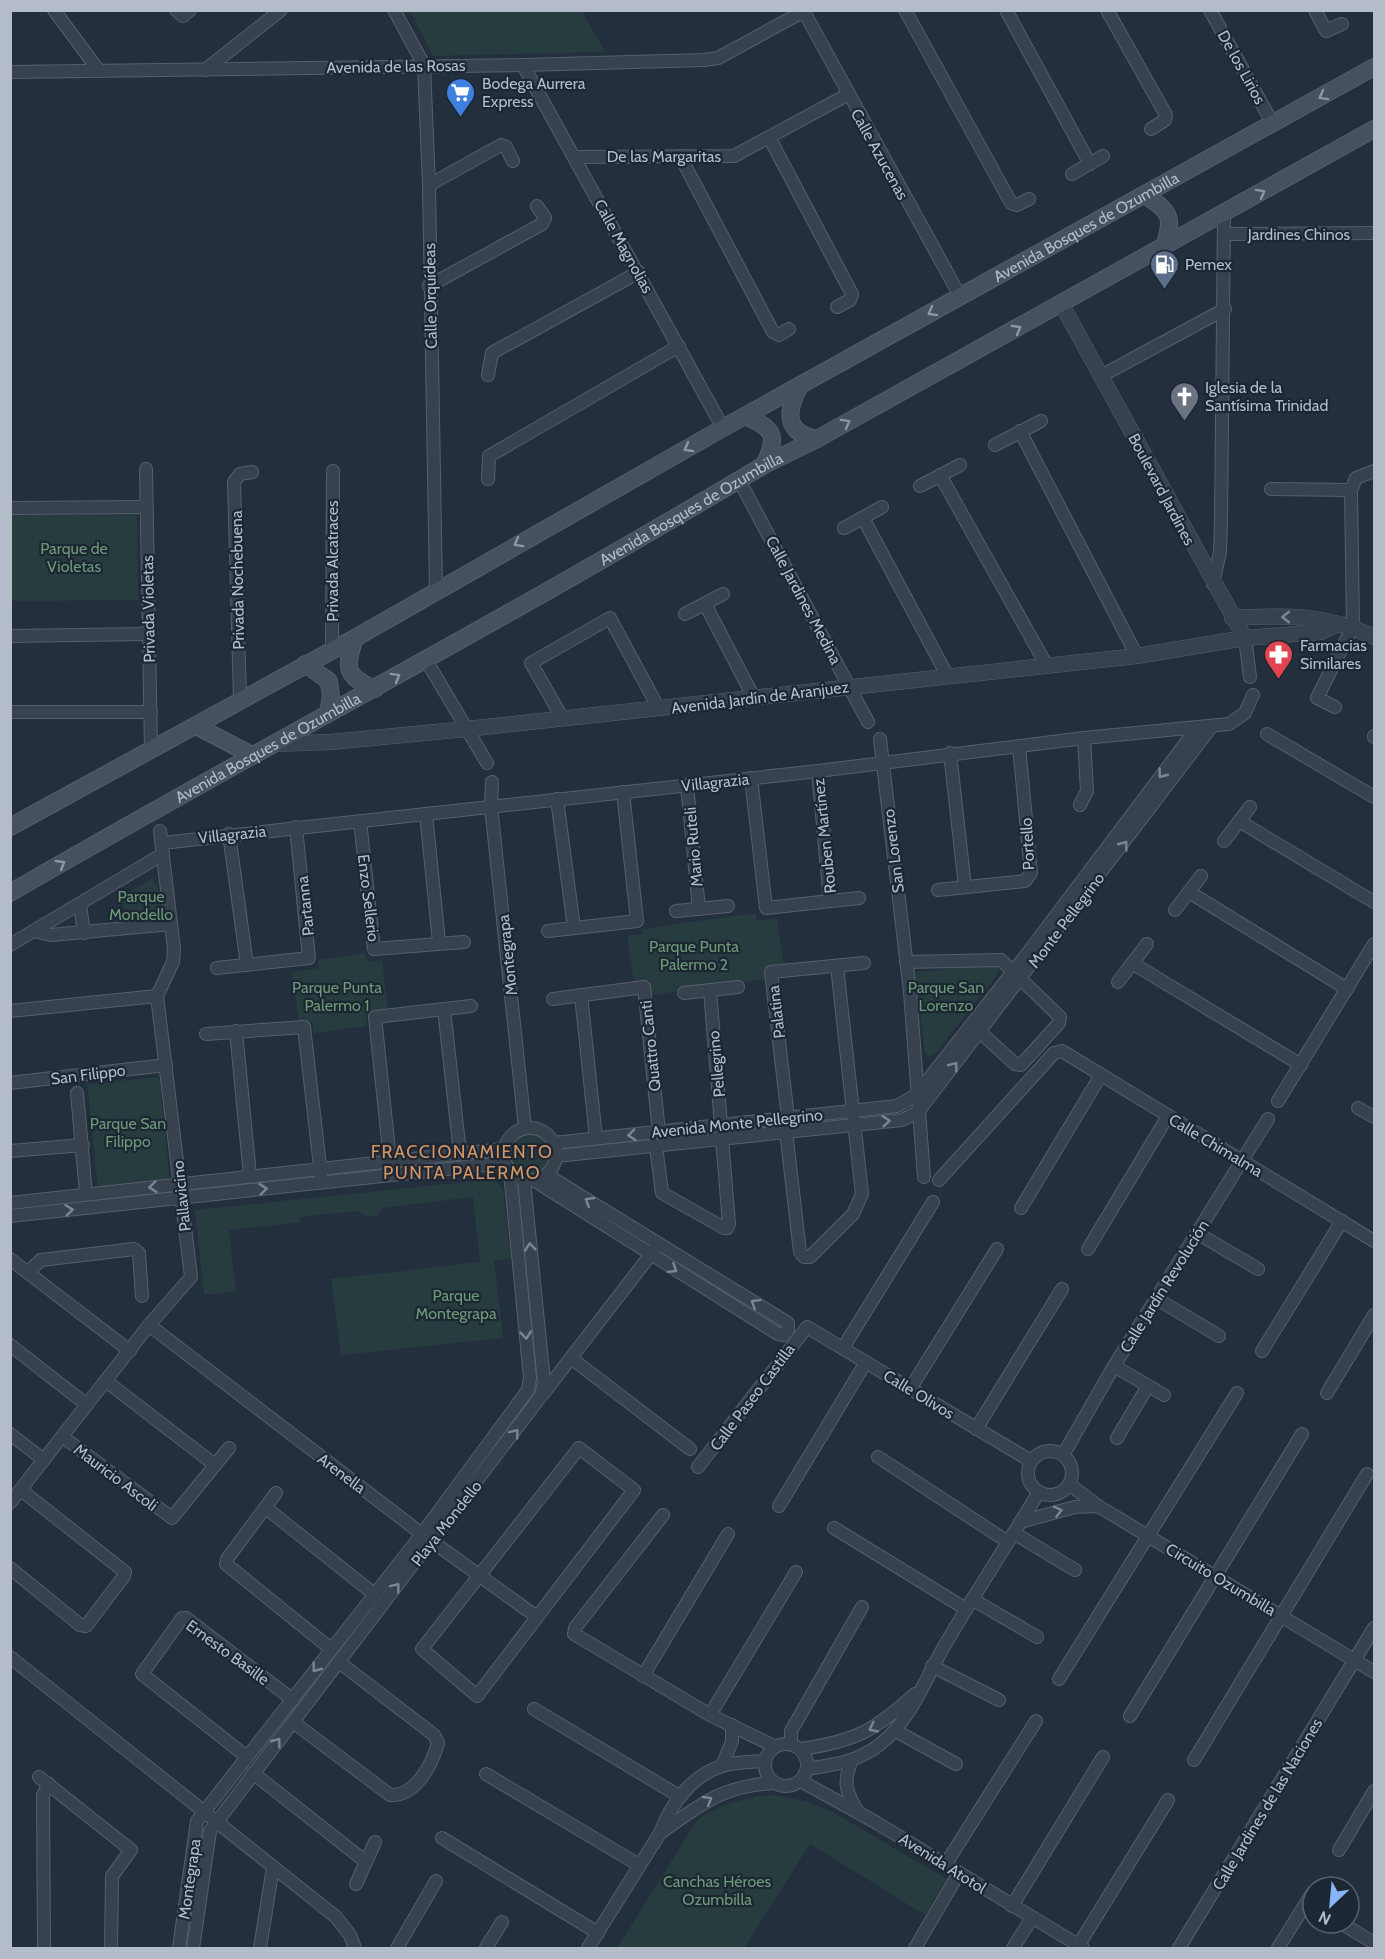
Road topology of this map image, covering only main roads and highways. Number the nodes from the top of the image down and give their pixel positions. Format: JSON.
{"nodes":[{"id":1,"x":1374,"y":67,"type":"edge"},
{"id":2,"x":1374,"y":129,"type":"edge"},
{"id":3,"x":1146,"y":196,"type":"junction"},
{"id":4,"x":1164,"y":247,"type":"junction"},
{"id":5,"x":800,"y":386,"type":"junction"},
{"id":6,"x":745,"y":416,"type":"junction"},
{"id":7,"x":817,"y":439,"type":"junction"},
{"id":8,"x":764,"y":465,"type":"junction"},
{"id":9,"x":355,"y":638,"type":"junction"},
{"id":10,"x":305,"y":664,"type":"junction"},
{"id":11,"x":375,"y":689,"type":"junction"},
{"id":12,"x":328,"y":714,"type":"junction"},
{"id":13,"x":196,"y":726,"type":"junction"},
{"id":14,"x":252,"y":755,"type":"junction"},
{"id":15,"x":11,"y":826,"type":"edge"},
{"id":16,"x":10,"y":893,"type":"edge"}],
"edges":[{"from":1,"to":3,"type":"main road","name":"Avenida Bosques de Ozumbilla","one_way":true},
{"from":4,"to":2,"type":"main road","name":"Avenida Bosques de Ozumbilla","one_way":true},
{"from":3,"to":4,"type":"main road"},
{"from":3,"to":5,"type":"main road","name":"Avenida Bosques de Ozumbilla","one_way":true},
{"from":7,"to":4,"type":"main road","name":"Avenida Bosques de Ozumbilla","one_way":true},
{"from":5,"to":6,"type":"main road","name":"Avenida Bosques de Ozumbilla"},
{"from":5,"to":7,"type":"main road"},
{"from":6,"to":8,"type":"main road"},
{"from":6,"to":9,"type":"main road","name":"Avenida Bosques de Ozumbilla","one_way":true},
{"from":7,"to":8,"type":"main road","name":"Avenida Bosques de Ozumbilla"},
{"from":11,"to":8,"type":"main road","name":"Avenida Bosques de Ozumbilla","one_way":true},
{"from":9,"to":10,"type":"main road","name":"Avenida Bosques de Ozumbilla"},
{"from":9,"to":11,"type":"main road"},
{"from":10,"to":12,"type":"main road"},
{"from":10,"to":13,"type":"main road","name":"Avenida Bosques de Ozumbilla"},
{"from":11,"to":12,"type":"main road","name":"Avenida Bosques de Ozumbilla"},
{"from":12,"to":14,"type":"main road","name":"Avenida Bosques de Ozumbilla"},
{"from":13,"to":14,"type":"main road"},
{"from":13,"to":15,"type":"main road","name":"Avenida Bosques de Ozumbilla"},
{"from":16,"to":14,"type":"main road","name":"Avenida Bosques de Ozumbilla","one_way":true}]}
